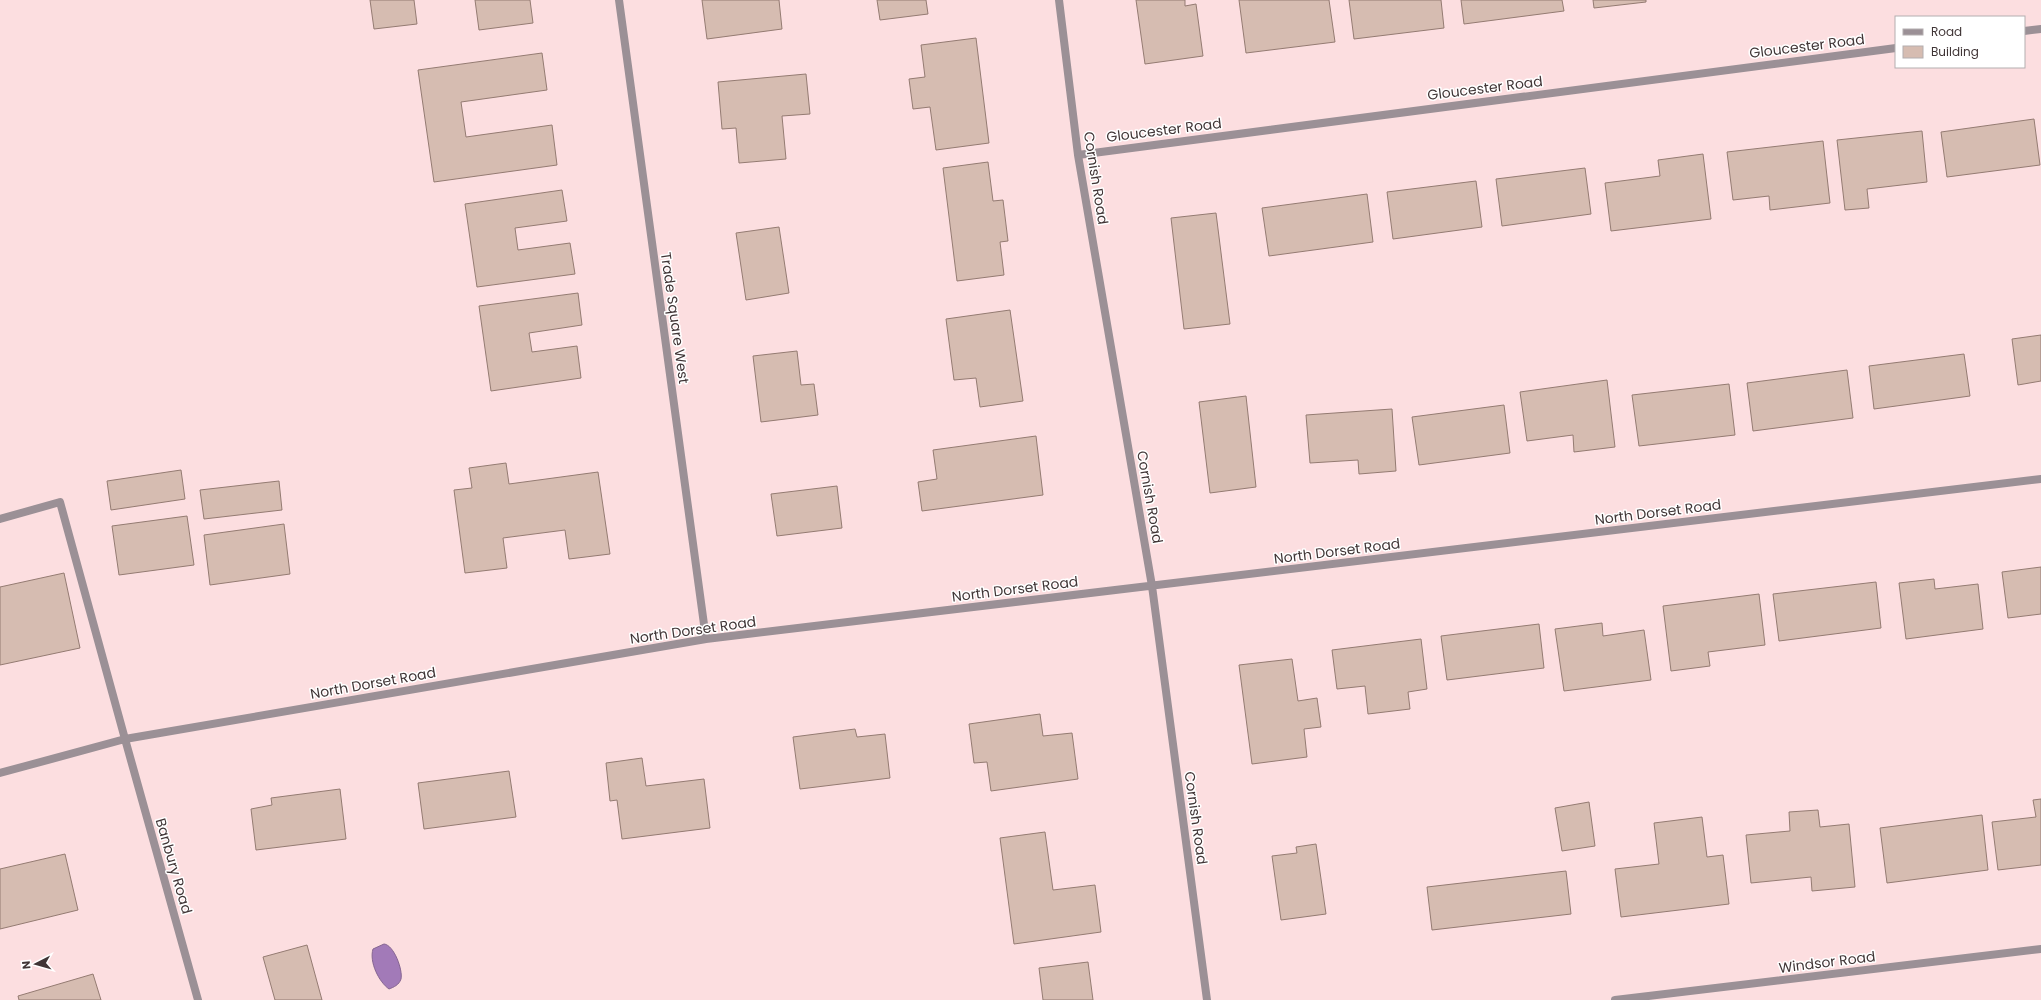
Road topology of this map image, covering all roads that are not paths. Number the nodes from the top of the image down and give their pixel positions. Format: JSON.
{"nodes":[{"id":1,"x":619,"y":0,"type":"edge"},
{"id":2,"x":1059,"y":0,"type":"edge"},
{"id":3,"x":2041,"y":29,"type":"edge"},
{"id":4,"x":2025,"y":31,"type":"edge"},
{"id":5,"x":1895,"y":48,"type":"edge"},
{"id":6,"x":1078,"y":155,"type":"junction"},
{"id":7,"x":2041,"y":479,"type":"edge"},
{"id":8,"x":0,"y":519,"type":"edge"},
{"id":9,"x":1152,"y":586,"type":"junction"},
{"id":10,"x":706,"y":639,"type":"junction"},
{"id":11,"x":125,"y":739,"type":"junction"},
{"id":12,"x":0,"y":773,"type":"edge"},
{"id":13,"x":2041,"y":949,"type":"edge"},
{"id":14,"x":198,"y":1000,"type":"edge"},
{"id":15,"x":1207,"y":1000,"type":"edge"},
{"id":16,"x":1615,"y":1000,"type":"edge"}],
"edges":[{"from":1,"to":10,"type":"street","name":"Trade Square West"},
{"from":2,"to":6,"type":"street","name":"Cornish Road"},
{"from":3,"to":4,"type":"street"},
{"from":5,"to":6,"type":"street","name":"Gloucester Road"},
{"from":6,"to":9,"type":"street","name":"Cornish Road"},
{"from":7,"to":9,"type":"street","name":"North Dorset Road"},
{"from":8,"to":11,"type":"street","name":"Banbury Road"},
{"from":9,"to":10,"type":"street","name":"North Dorset Road"},
{"from":9,"to":15,"type":"street","name":"Cornish Road"},
{"from":10,"to":11,"type":"street","name":"North Dorset Road"},
{"from":11,"to":12,"type":"street","name":"North Dorset Road"},
{"from":11,"to":14,"type":"street","name":"Banbury Road"},
{"from":13,"to":16,"type":"street","name":"Windsor Road"}]}
